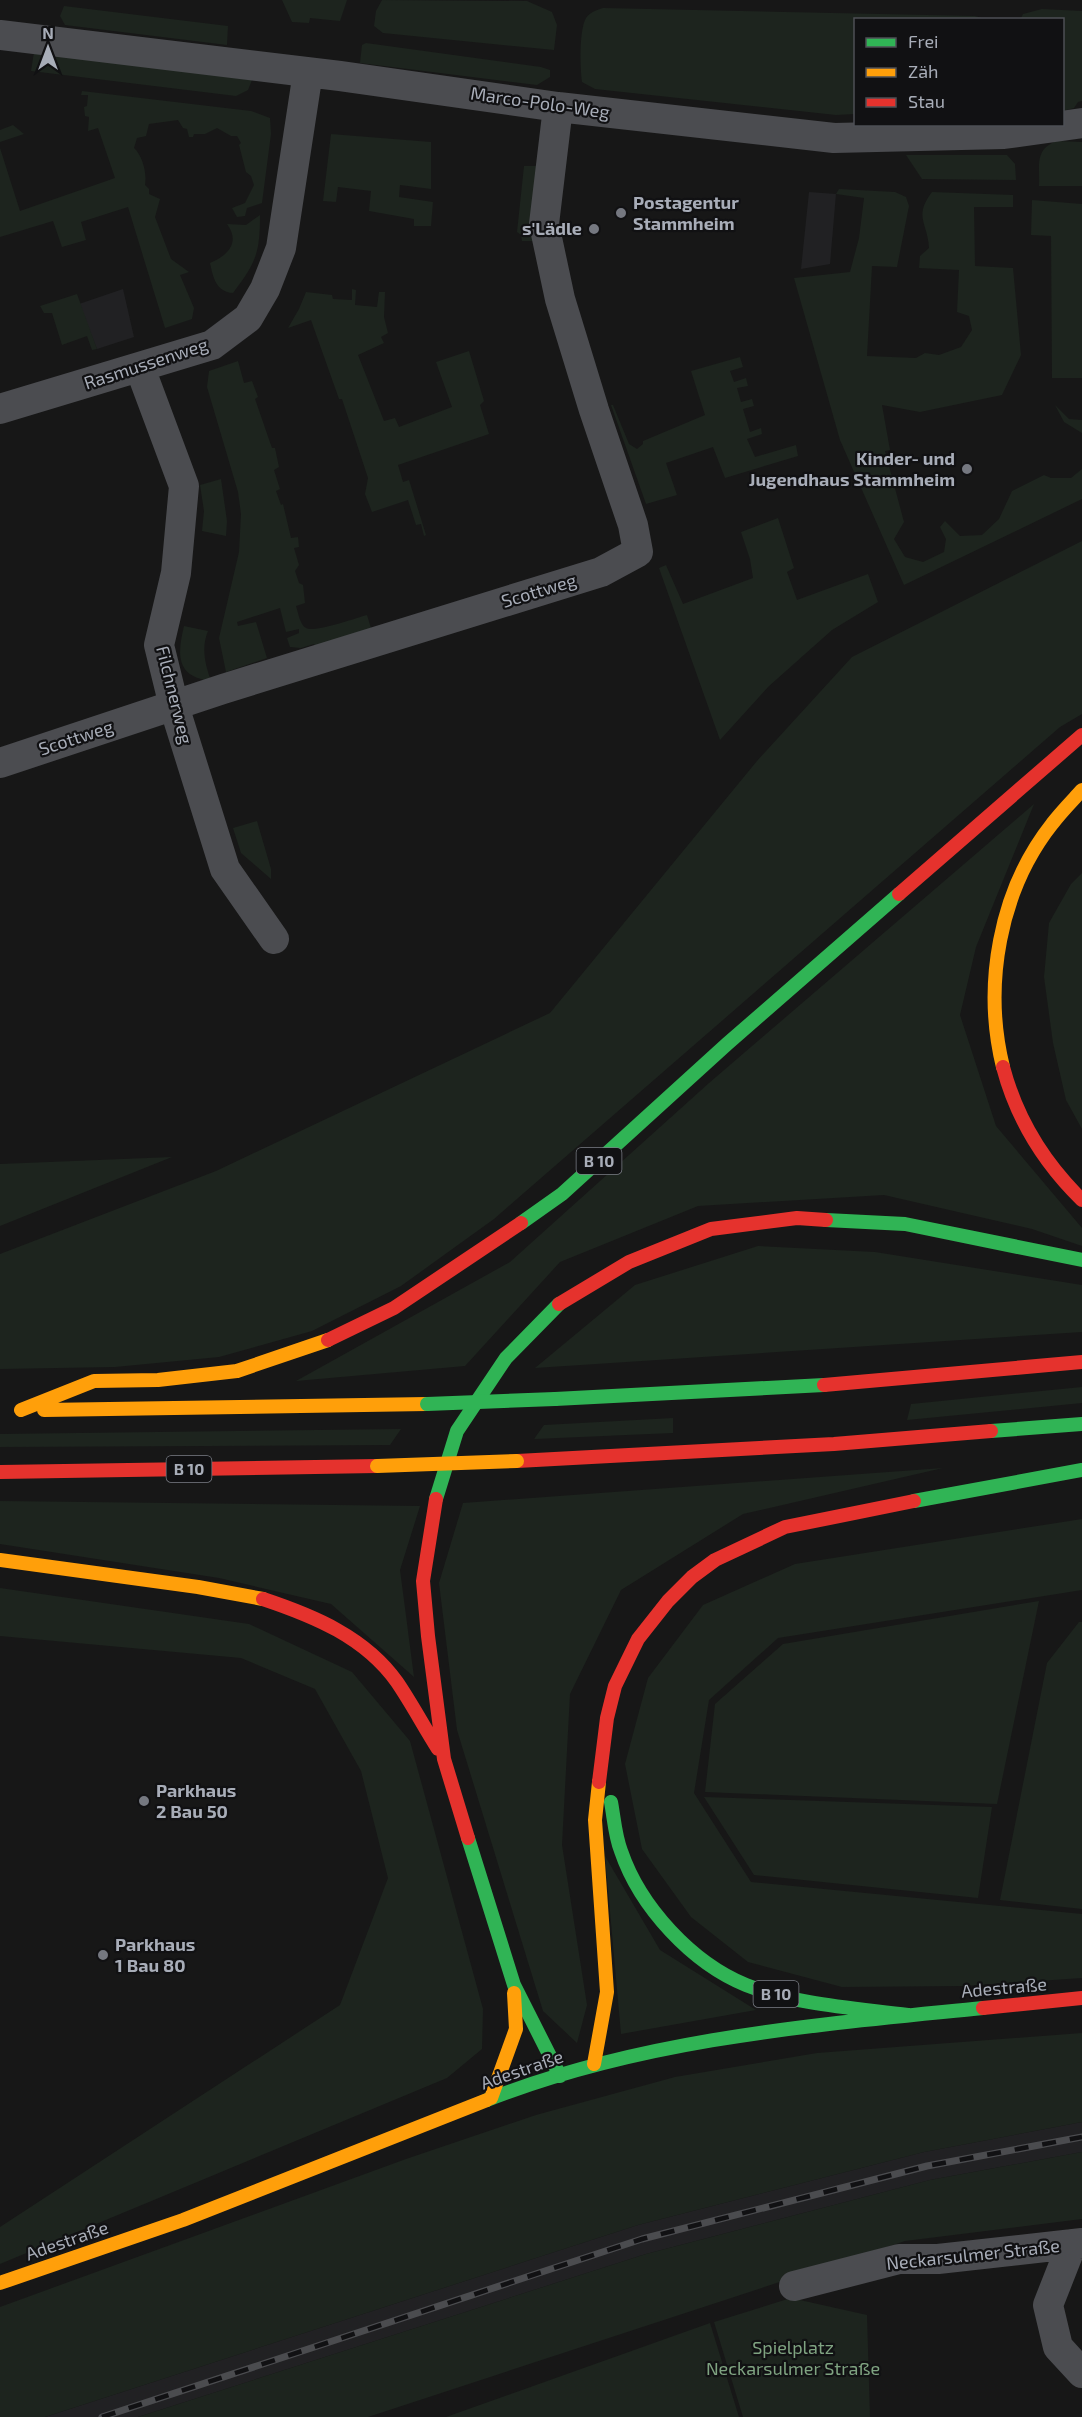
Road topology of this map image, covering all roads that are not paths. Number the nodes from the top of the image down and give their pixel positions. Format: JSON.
{"nodes":[{"id":1,"x":0,"y":35,"type":"edge"},
{"id":2,"x":308,"y":72,"type":"junction"},
{"id":3,"x":558,"y":106,"type":"junction"},
{"id":4,"x":1082,"y":123,"type":"edge"},
{"id":5,"x":1061,"y":126,"type":"edge"},
{"id":6,"x":1064,"y":126,"type":"edge"},
{"id":7,"x":140,"y":368,"type":"junction"},
{"id":8,"x":0,"y":409,"type":"edge"},
{"id":9,"x":174,"y":706,"type":"junction"},
{"id":10,"x":1082,"y":735,"type":"edge"},
{"id":11,"x":0,"y":763,"type":"edge"},
{"id":12,"x":1082,"y":790,"type":"edge"},
{"id":13,"x":274,"y":939,"type":"dead end"},
{"id":14,"x":1082,"y":1200,"type":"edge"},
{"id":15,"x":1082,"y":1260,"type":"edge"},
{"id":16,"x":1082,"y":1362,"type":"edge"},
{"id":17,"x":1082,"y":1424,"type":"edge"},
{"id":18,"x":1082,"y":1470,"type":"edge"},
{"id":19,"x":0,"y":1472,"type":"edge"},
{"id":20,"x":0,"y":1560,"type":"edge"},
{"id":21,"x":444,"y":1759,"type":"junction"},
{"id":22,"x":604,"y":1760,"type":"junction"},
{"id":23,"x":514,"y":1985,"type":"junction"},
{"id":24,"x":1082,"y":1998,"type":"edge"},
{"id":25,"x":908,"y":2015,"type":"junction"},
{"id":26,"x":594,"y":2064,"type":"junction"},
{"id":27,"x":560,"y":2076,"type":"junction"},
{"id":28,"x":491,"y":2098,"type":"junction"},
{"id":29,"x":1077,"y":2244,"type":"edge"},
{"id":30,"x":0,"y":2283,"type":"edge"},
{"id":31,"x":794,"y":2286,"type":"dead end"},
{"id":32,"x":1082,"y":2373,"type":"edge"}],
"edges":[{"from":1,"to":2,"type":"street","name":"Marco-Polo-Weg"},
{"from":2,"to":3,"type":"street","name":"Marco-Polo-Weg"},
{"from":2,"to":7,"type":"street","name":"Rasmussenweg"},
{"from":3,"to":5,"type":"street","name":"Marco-Polo-Weg"},
{"from":3,"to":9,"type":"street","name":"Scottweg"},
{"from":4,"to":6,"type":"street","name":"Marco-Polo-Weg"},
{"from":7,"to":8,"type":"street","name":"Rasmussenweg"},
{"from":7,"to":9,"type":"street","name":"Filchnerweg"},
{"from":9,"to":11,"type":"street","name":"Scottweg"},
{"from":9,"to":13,"type":"street","name":"Filchnerweg"},
{"from":10,"to":16,"type":"main road","number":"B 10","bridge":true},
{"from":12,"to":14,"type":"main road"},
{"from":15,"to":21,"type":"main road"},
{"from":17,"to":19,"type":"main road","number":"B 10","bridge":true},
{"from":18,"to":22,"type":"main road","number":"B 10"},
{"from":20,"to":21,"type":"main road"},
{"from":21,"to":23,"type":"main road"},
{"from":22,"to":25,"type":"main road","number":"B 10"},
{"from":22,"to":26,"type":"main road","number":"B 10"},
{"from":23,"to":27,"type":"main road"},
{"from":23,"to":28,"type":"main road"},
{"from":24,"to":25,"type":"main road","name":"Adestraße"},
{"from":25,"to":26,"type":"main road","name":"Adestraße"},
{"from":26,"to":27,"type":"main road","name":"Adestraße"},
{"from":27,"to":28,"type":"main road","name":"Adestraße"},
{"from":28,"to":30,"type":"main road","name":"Adestraße"},
{"from":29,"to":31,"type":"street","name":"Neckarsulmer Straße"},
{"from":29,"to":32,"type":"street"}]}
